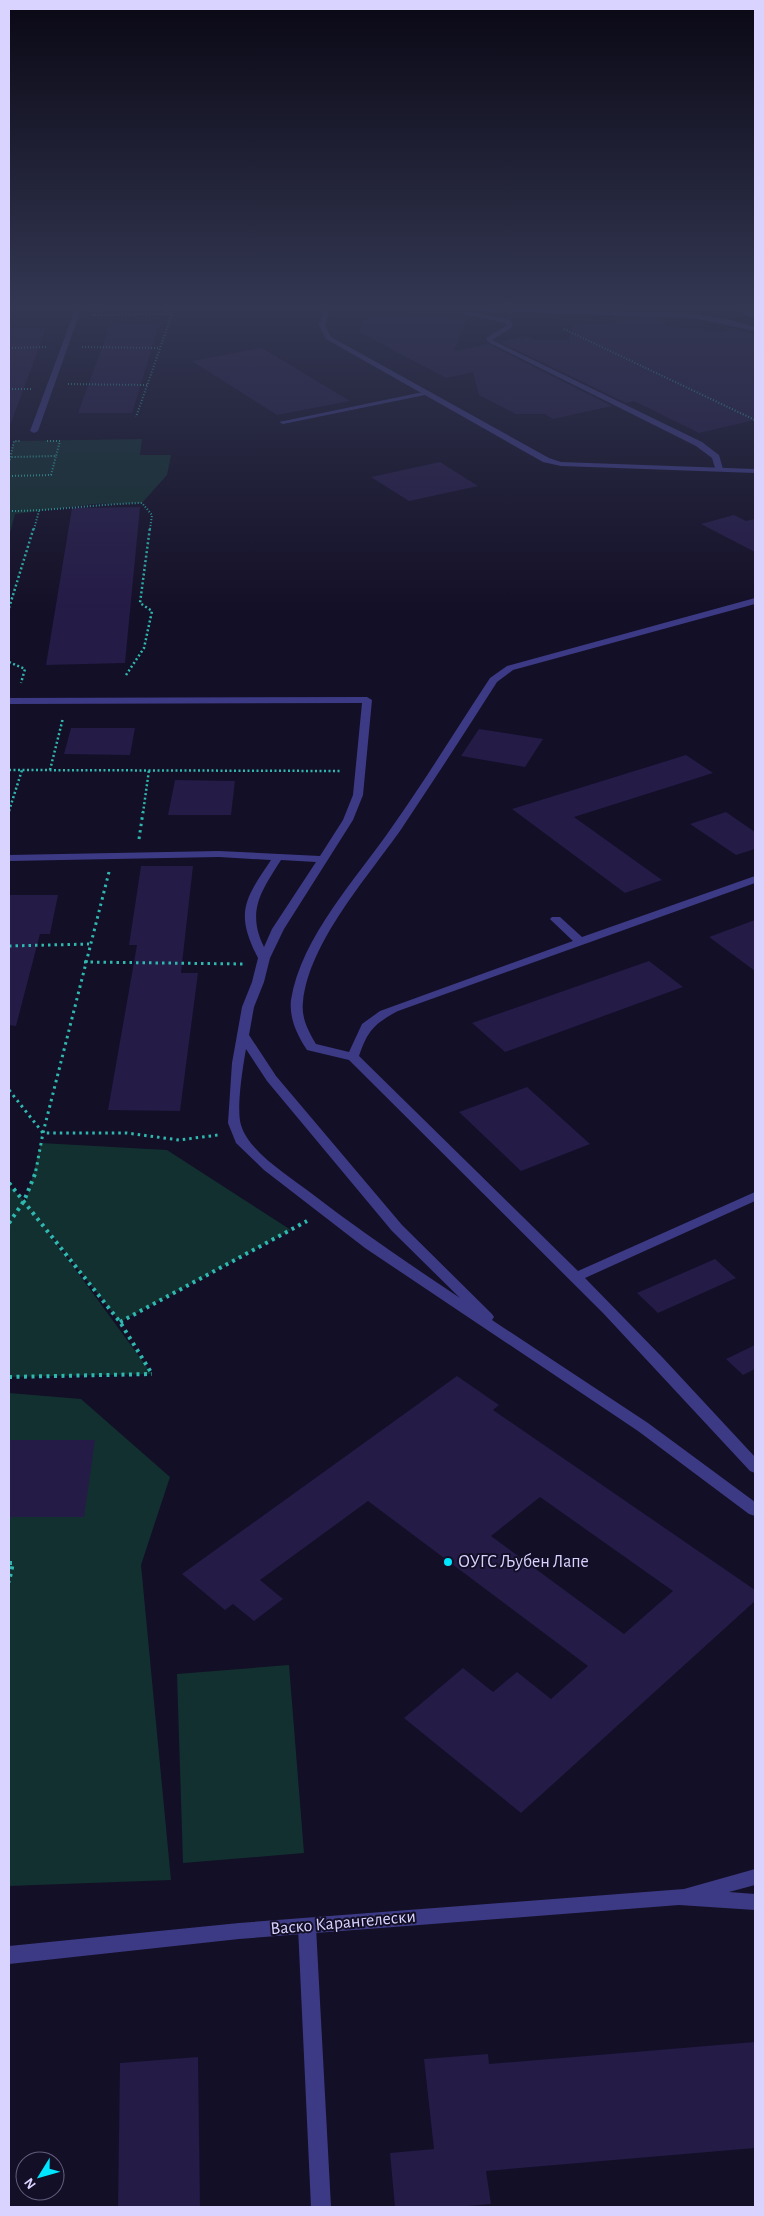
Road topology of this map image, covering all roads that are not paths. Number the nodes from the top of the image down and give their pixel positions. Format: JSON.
{"nodes":[{"id":1,"x":43,"y":407,"type":"edge"},
{"id":2,"x":356,"y":407,"type":"edge"},
{"id":3,"x":453,"y":407,"type":"edge"},
{"id":4,"x":625,"y":407,"type":"edge"},
{"id":5,"x":283,"y":422,"type":"dead end"},
{"id":6,"x":34,"y":431,"type":"dead end"},
{"id":7,"x":719,"y":469,"type":"junction"},
{"id":8,"x":755,"y":470,"type":"edge"},
{"id":9,"x":755,"y":601,"type":"edge"},
{"id":10,"x":12,"y":701,"type":"edge"},
{"id":11,"x":278,"y":856,"type":"junction"},
{"id":12,"x":9,"y":858,"type":"edge"},
{"id":13,"x":323,"y":859,"type":"junction"},
{"id":14,"x":755,"y":879,"type":"edge"},
{"id":15,"x":556,"y":919,"type":"dead end"},
{"id":16,"x":581,"y":942,"type":"junction"},
{"id":17,"x":263,"y":961,"type":"junction"},
{"id":18,"x":244,"y":1036,"type":"junction"},
{"id":19,"x":353,"y":1057,"type":"junction"},
{"id":20,"x":755,"y":1196,"type":"edge"},
{"id":21,"x":576,"y":1277,"type":"junction"},
{"id":22,"x":509,"y":1339,"type":"junction"},
{"id":23,"x":755,"y":1467,"type":"edge"},
{"id":24,"x":755,"y":1510,"type":"edge"},
{"id":25,"x":755,"y":1877,"type":"edge"},
{"id":26,"x":679,"y":1897,"type":"junction"},
{"id":27,"x":755,"y":1902,"type":"edge"},
{"id":28,"x":307,"y":1927,"type":"junction"},
{"id":29,"x":9,"y":1955,"type":"edge"},
{"id":30,"x":322,"y":2207,"type":"edge"}],
"edges":[{"from":1,"to":6,"type":"street"},
{"from":2,"to":5,"type":"street"},
{"from":3,"to":7,"type":"street"},
{"from":4,"to":7,"type":"street"},
{"from":7,"to":8,"type":"street"},
{"from":9,"to":19,"type":"street"},
{"from":10,"to":13,"type":"street"},
{"from":11,"to":12,"type":"street"},
{"from":11,"to":13,"type":"street"},
{"from":11,"to":17,"type":"street"},
{"from":13,"to":17,"type":"street"},
{"from":14,"to":16,"type":"street"},
{"from":15,"to":16,"type":"street"},
{"from":16,"to":19,"type":"street"},
{"from":17,"to":18,"type":"street"},
{"from":18,"to":22,"type":"street"},
{"from":18,"to":22,"type":"street"},
{"from":19,"to":21,"type":"street"},
{"from":20,"to":21,"type":"street"},
{"from":21,"to":23,"type":"street"},
{"from":22,"to":24,"type":"street"},
{"from":25,"to":26,"type":"street","name":"Васко Карангелески"},
{"from":26,"to":27,"type":"street","name":"Васко Карангелески"},
{"from":26,"to":28,"type":"street","name":"Васко Карангелески"},
{"from":28,"to":29,"type":"street","name":"Васко Карангелески"},
{"from":28,"to":30,"type":"street"}]}
